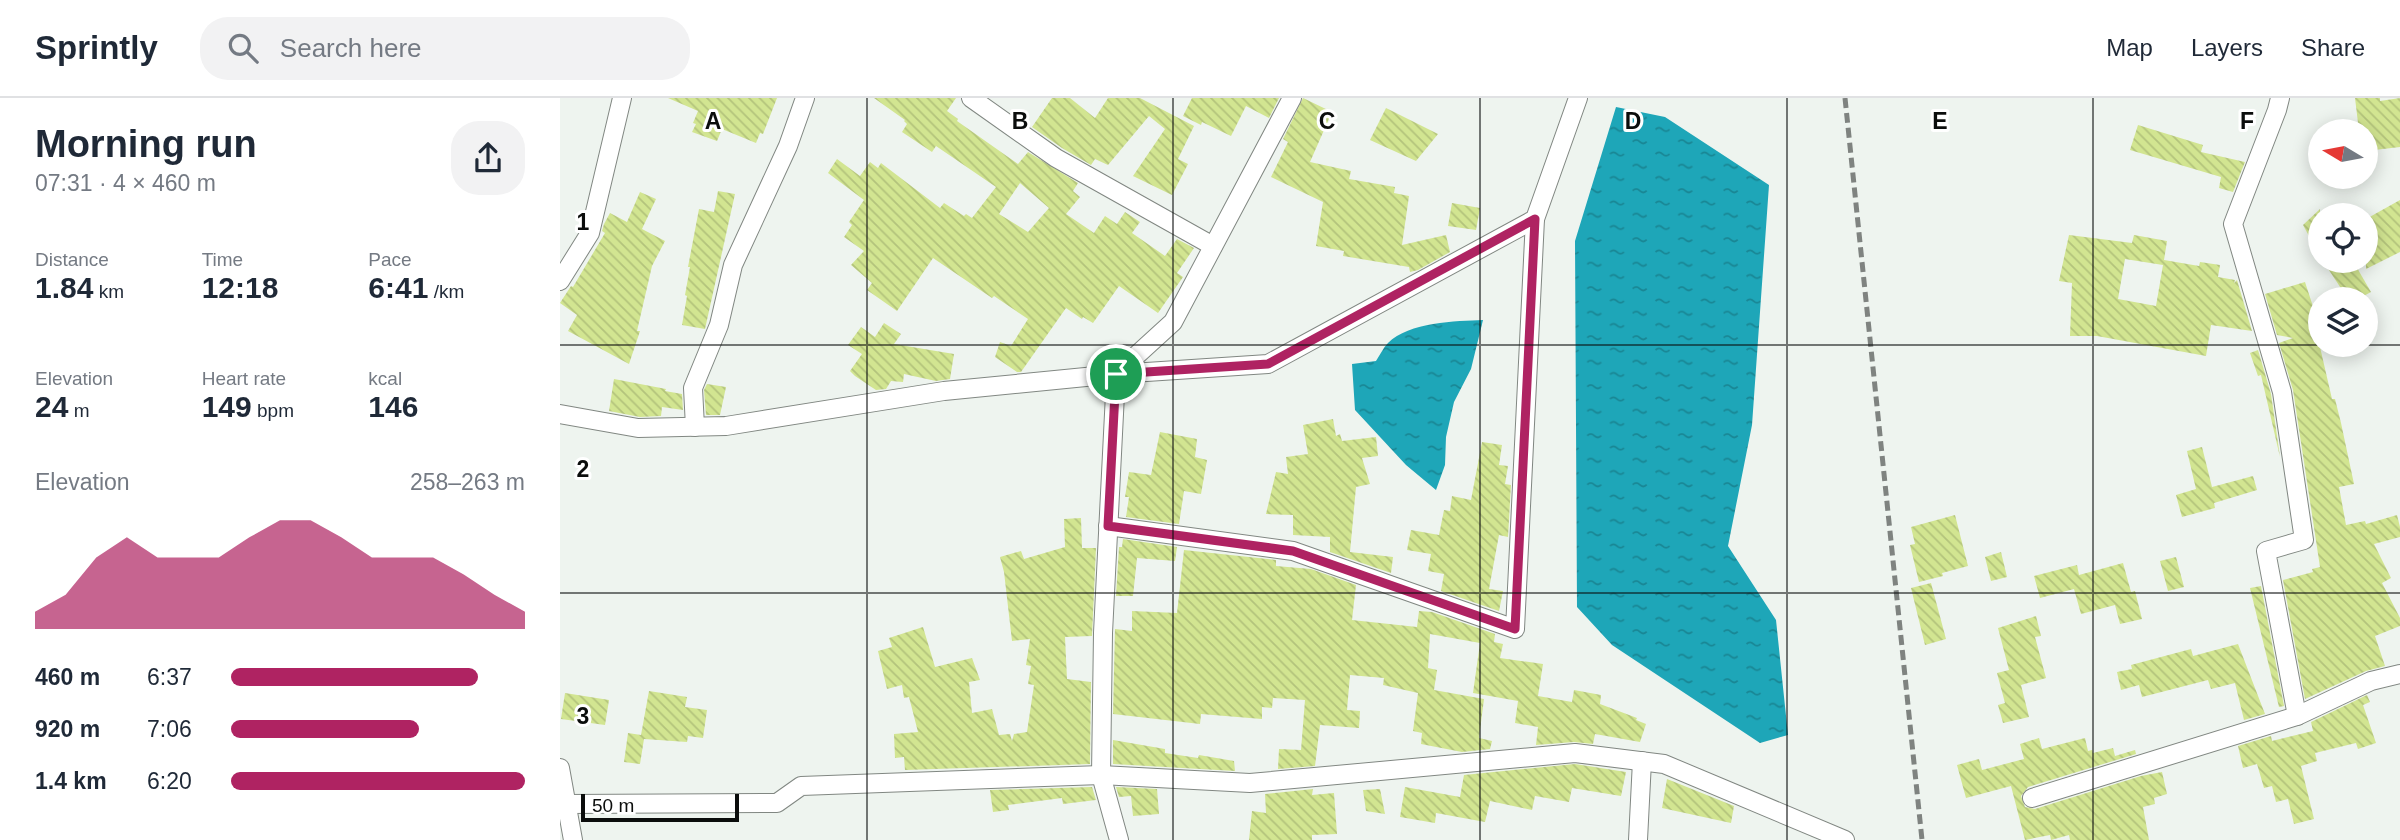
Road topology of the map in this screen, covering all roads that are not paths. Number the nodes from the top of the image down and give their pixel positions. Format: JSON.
{"nodes":[{"id":1,"x":622,"y":98,"type":"edge"},
{"id":2,"x":805,"y":98,"type":"edge"},
{"id":3,"x":971,"y":98,"type":"edge"},
{"id":4,"x":1292,"y":98,"type":"edge"},
{"id":5,"x":1578,"y":98,"type":"edge"},
{"id":6,"x":2280,"y":98,"type":"edge"},
{"id":7,"x":1535,"y":219,"type":"junction"},
{"id":8,"x":1213,"y":247,"type":"junction"},
{"id":9,"x":560,"y":281,"type":"edge"},
{"id":10,"x":1116,"y":374,"type":"junction"},
{"id":11,"x":560,"y":414,"type":"edge"},
{"id":12,"x":695,"y":427,"type":"junction"},
{"id":13,"x":1108,"y":526,"type":"junction"},
{"id":14,"x":2400,"y":674,"type":"edge"},
{"id":15,"x":2297,"y":716,"type":"junction"},
{"id":16,"x":1642,"y":761,"type":"junction"},
{"id":17,"x":560,"y":768,"type":"edge"},
{"id":18,"x":1101,"y":775,"type":"junction"},
{"id":19,"x":2032,"y":798,"type":"dead end"},
{"id":20,"x":566,"y":804,"type":"junction"},
{"id":21,"x":573,"y":840,"type":"edge"},
{"id":22,"x":1119,"y":840,"type":"edge"},
{"id":23,"x":1638,"y":840,"type":"edge"},
{"id":24,"x":1845,"y":840,"type":"edge"}],
"edges":[{"from":1,"to":9,"type":"street"},
{"from":2,"to":12,"type":"street"},
{"from":3,"to":8,"type":"street"},
{"from":4,"to":8,"type":"street"},
{"from":5,"to":7,"type":"street"},
{"from":6,"to":15,"type":"street"},
{"from":7,"to":10,"type":"street"},
{"from":7,"to":13,"type":"street"},
{"from":8,"to":10,"type":"street"},
{"from":10,"to":12,"type":"street"},
{"from":10,"to":13,"type":"street"},
{"from":11,"to":12,"type":"street"},
{"from":13,"to":18,"type":"street"},
{"from":14,"to":15,"type":"street"},
{"from":15,"to":19,"type":"street"},
{"from":16,"to":18,"type":"street"},
{"from":16,"to":23,"type":"street"},
{"from":16,"to":24,"type":"street"},
{"from":17,"to":20,"type":"street"},
{"from":18,"to":20,"type":"street"},
{"from":18,"to":22,"type":"street"},
{"from":20,"to":21,"type":"street"}]}
